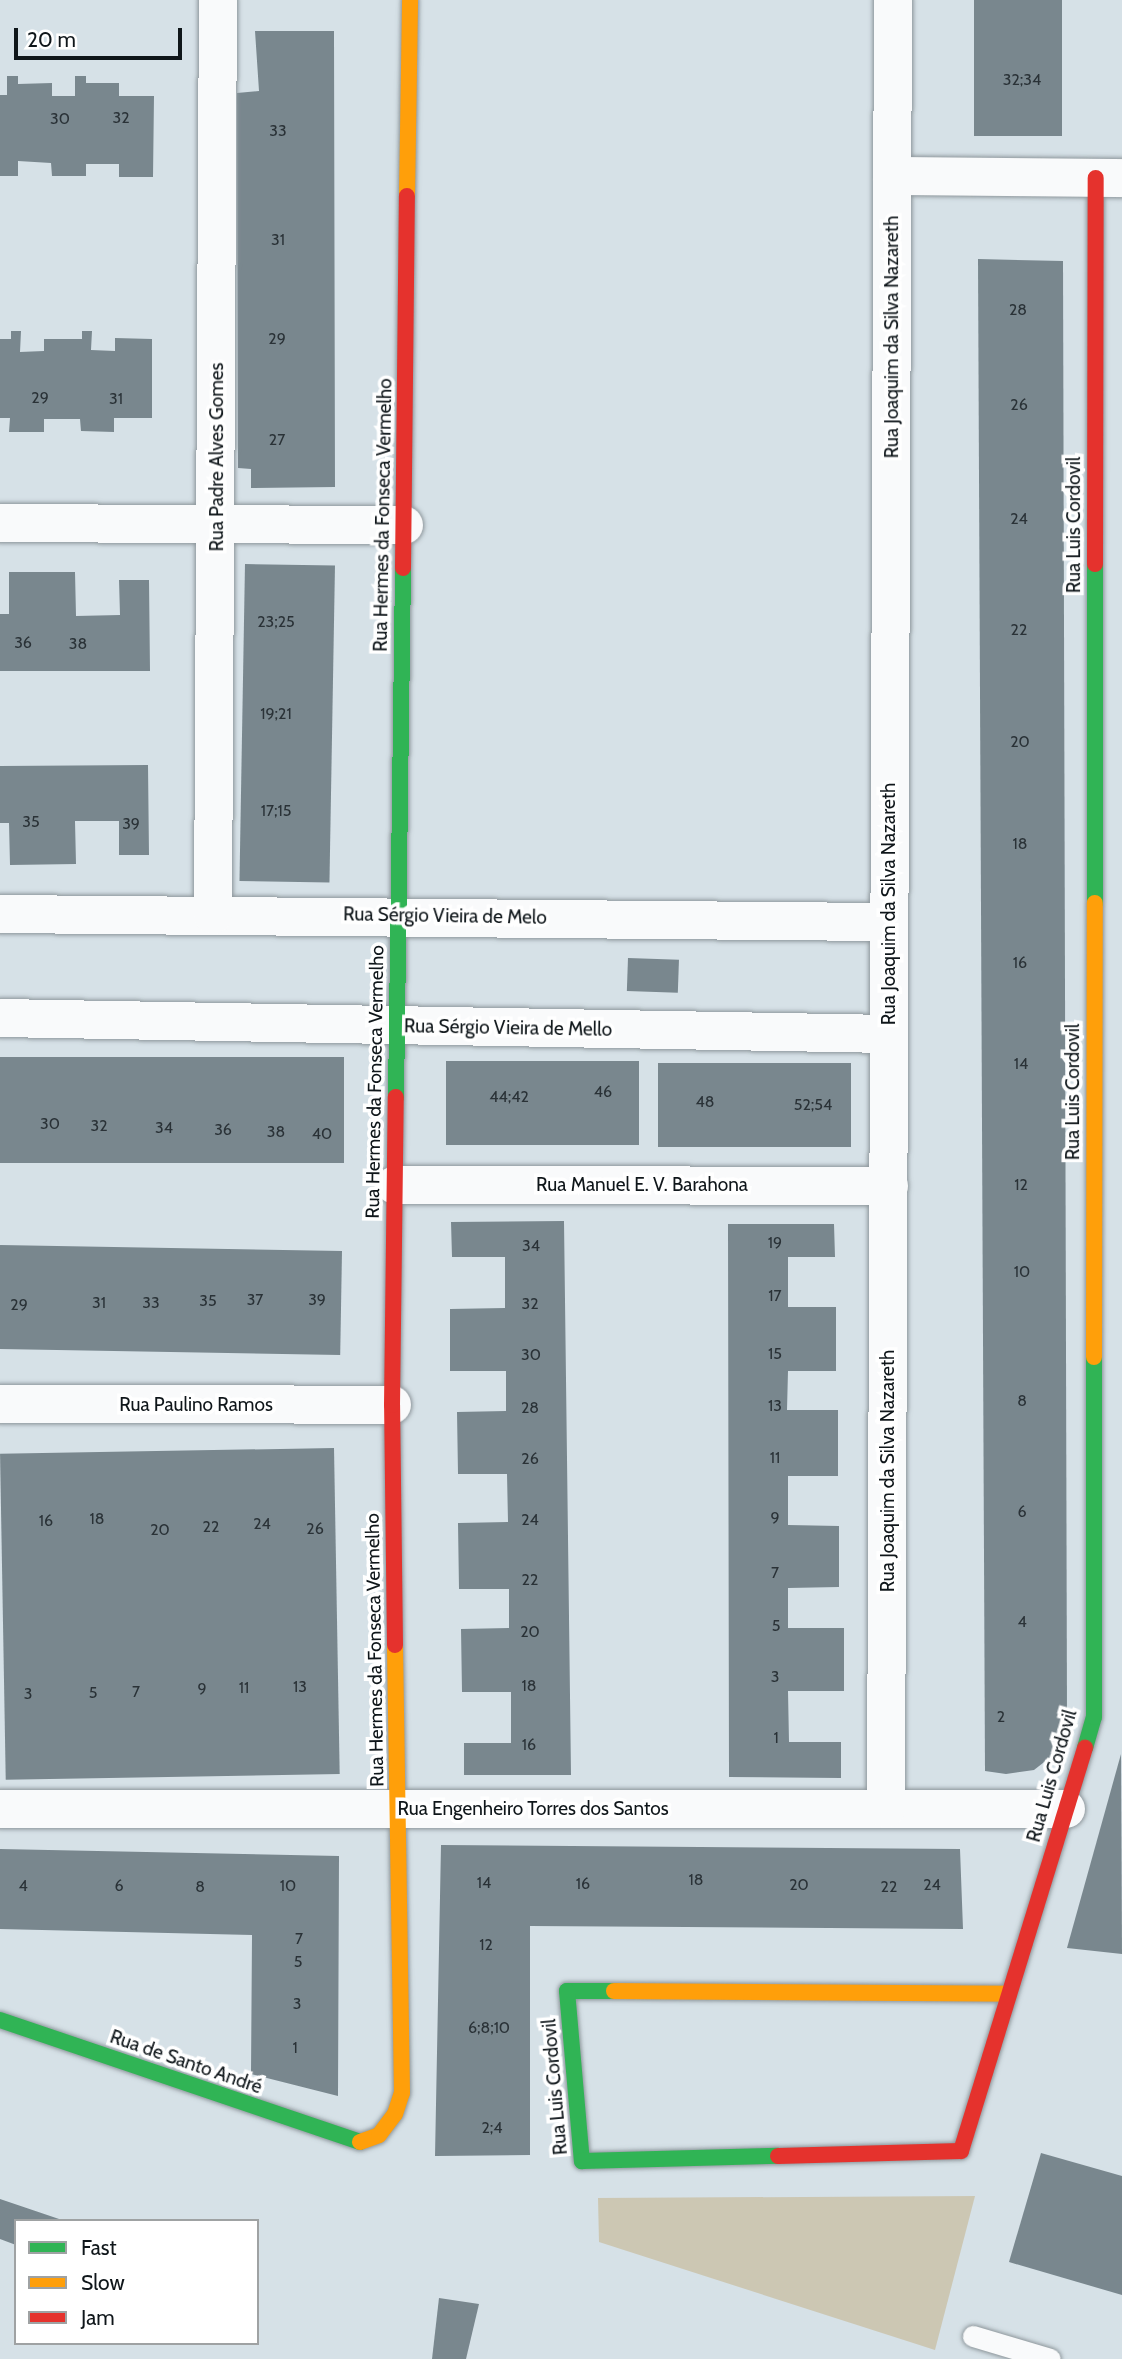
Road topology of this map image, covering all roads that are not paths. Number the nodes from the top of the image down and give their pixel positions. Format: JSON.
{"nodes":[{"id":1,"x":218,"y":0,"type":"edge"},
{"id":2,"x":411,"y":0,"type":"edge"},
{"id":3,"x":893,"y":0,"type":"edge"},
{"id":4,"x":892,"y":176,"type":"junction"},
{"id":5,"x":1109,"y":178,"type":"edge"},
{"id":6,"x":0,"y":523,"type":"edge"},
{"id":7,"x":217,"y":524,"type":"junction"},
{"id":8,"x":404,"y":525,"type":"junction"},
{"id":9,"x":0,"y":914,"type":"edge"},
{"id":10,"x":213,"y":915,"type":"junction"},
{"id":11,"x":398,"y":915,"type":"junction"},
{"id":12,"x":889,"y":922,"type":"junction"},
{"id":13,"x":0,"y":1018,"type":"edge"},
{"id":14,"x":397,"y":1026,"type":"junction"},
{"id":15,"x":889,"y":1034,"type":"junction"},
{"id":16,"x":395,"y":1185,"type":"junction"},
{"id":17,"x":889,"y":1186,"type":"junction"},
{"id":18,"x":0,"y":1404,"type":"edge"},
{"id":19,"x":392,"y":1405,"type":"junction"},
{"id":20,"x":0,"y":1809,"type":"edge"},
{"id":21,"x":886,"y":1809,"type":"junction"},
{"id":22,"x":1066,"y":1809,"type":"junction"},
{"id":23,"x":399,"y":1810,"type":"junction"},
{"id":24,"x":1008,"y":1994,"type":"junction"},
{"id":25,"x":0,"y":2020,"type":"edge"},
{"id":26,"x":358,"y":2143,"type":"joint"},
{"id":27,"x":973,"y":2336,"type":"dead end"},
{"id":28,"x":1050,"y":2359,"type":"edge"}],
"edges":[{"from":1,"to":7,"type":"street","name":"Rua Padre Alves Gomes"},
{"from":2,"to":8,"type":"street","name":"Rua Hermes da Fonseca Vermelho"},
{"from":3,"to":4,"type":"street","name":"Rua Joaquim da Silva Nazareth"},
{"from":4,"to":5,"type":"street"},
{"from":4,"to":12,"type":"street","name":"Rua Joaquim da Silva Nazareth"},
{"from":5,"to":22,"type":"street","name":"Rua Luis Cordovil"},
{"from":6,"to":7,"type":"street"},
{"from":7,"to":8,"type":"street"},
{"from":7,"to":10,"type":"street","name":"Rua Padre Alves Gomes"},
{"from":8,"to":11,"type":"street","name":"Rua Hermes da Fonseca Vermelho"},
{"from":9,"to":10,"type":"street","name":"Rua Sérgio Vieira de Melo"},
{"from":10,"to":11,"type":"street","name":"Rua Sérgio Vieira de Melo"},
{"from":11,"to":12,"type":"street","name":"Rua Sérgio Vieira de Melo"},
{"from":11,"to":14,"type":"street","name":"Rua Hermes da Fonseca Vermelho"},
{"from":12,"to":15,"type":"street","name":"Rua Joaquim da Silva Nazareth"},
{"from":13,"to":14,"type":"street","name":"Rua Sérgio Vieira de Mello"},
{"from":14,"to":15,"type":"street","name":"Rua Sérgio Vieira de Mello"},
{"from":14,"to":16,"type":"street","name":"Rua Hermes da Fonseca Vermelho"},
{"from":15,"to":17,"type":"street","name":"Rua Joaquim da Silva Nazareth"},
{"from":16,"to":17,"type":"street","name":"Rua Manuel E. V. Barahona"},
{"from":16,"to":19,"type":"street","name":"Rua Hermes da Fonseca Vermelho"},
{"from":17,"to":21,"type":"street","name":"Rua Joaquim da Silva Nazareth"},
{"from":18,"to":19,"type":"street","name":"Rua Paulino Ramos"},
{"from":19,"to":23,"type":"street","name":"Rua Hermes da Fonseca Vermelho"},
{"from":20,"to":23,"type":"street","name":"Rua Engenheiro Torres dos Santos"},
{"from":21,"to":22,"type":"street","name":"Rua Engenheiro Torres dos Santos"},
{"from":21,"to":23,"type":"street","name":"Rua Engenheiro Torres dos Santos"},
{"from":22,"to":24,"type":"street","name":"Rua Luis Cordovil"},
{"from":23,"to":26,"type":"street","name":"Rua Hermes da Fonseca Vermelho"},
{"from":24,"to":24,"type":"street","name":"Rua Luis Cordovil"},
{"from":25,"to":26,"type":"street","name":"Rua de Santo André"},
{"from":27,"to":28,"type":"lane"}]}
